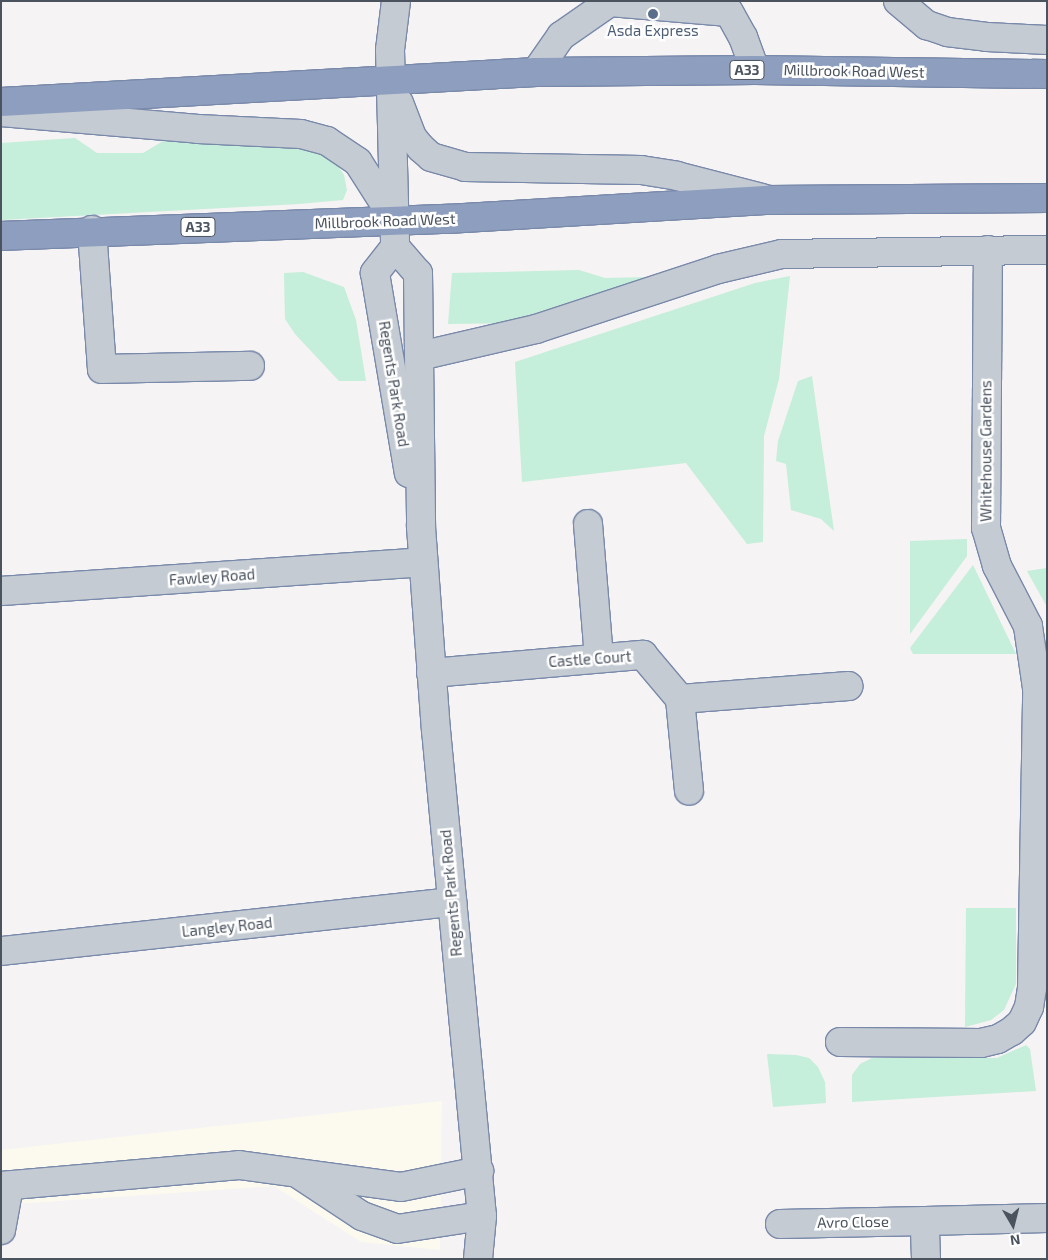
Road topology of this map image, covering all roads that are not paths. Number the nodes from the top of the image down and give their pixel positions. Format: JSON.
{"nodes":[{"id":1,"x":396,"y":1,"type":"edge"},
{"id":2,"x":610,"y":1,"type":"edge"},
{"id":3,"x":898,"y":1,"type":"edge"},
{"id":4,"x":1047,"y":40,"type":"edge"},
{"id":5,"x":755,"y":70,"type":"junction"},
{"id":6,"x":536,"y":72,"type":"junction"},
{"id":7,"x":1047,"y":74,"type":"edge"},
{"id":8,"x":391,"y":78,"type":"junction"},
{"id":9,"x":1,"y":102,"type":"edge"},
{"id":10,"x":1,"y":112,"type":"edge"},
{"id":11,"x":1047,"y":198,"type":"edge"},
{"id":12,"x":769,"y":200,"type":"junction"},
{"id":13,"x":92,"y":230,"type":"junction"},
{"id":14,"x":395,"y":234,"type":"junction"},
{"id":15,"x":1,"y":236,"type":"edge"},
{"id":16,"x":988,"y":250,"type":"junction"},
{"id":17,"x":1047,"y":250,"type":"edge"},
{"id":18,"x":420,"y":356,"type":"junction"},
{"id":19,"x":250,"y":366,"type":"dead end"},
{"id":20,"x":588,"y":524,"type":"dead end"},
{"id":21,"x":421,"y":526,"type":"junction"},
{"id":22,"x":423,"y":562,"type":"junction"},
{"id":23,"x":1,"y":591,"type":"edge"},
{"id":24,"x":599,"y":658,"type":"junction"},
{"id":25,"x":431,"y":673,"type":"junction"},
{"id":26,"x":849,"y":686,"type":"dead end"},
{"id":27,"x":680,"y":699,"type":"junction"},
{"id":28,"x":1042,"y":710,"type":"edge"},
{"id":29,"x":688,"y":791,"type":"dead end"},
{"id":30,"x":452,"y":902,"type":"junction"},
{"id":31,"x":1,"y":951,"type":"edge"},
{"id":32,"x":840,"y":1042,"type":"dead end"},
{"id":33,"x":293,"y":1170,"type":"junction"},
{"id":34,"x":479,"y":1172,"type":"junction"},
{"id":35,"x":5,"y":1186,"type":"edge"},
{"id":36,"x":482,"y":1216,"type":"junction"},
{"id":37,"x":1047,"y":1218,"type":"edge"},
{"id":38,"x":925,"y":1221,"type":"junction"},
{"id":39,"x":780,"y":1224,"type":"dead end"},
{"id":40,"x":1,"y":1230,"type":"edge"},
{"id":41,"x":478,"y":1259,"type":"edge"},
{"id":42,"x":926,"y":1259,"type":"edge"}],
"edges":[{"from":1,"to":8,"type":"street"},
{"from":2,"to":5,"type":"street"},
{"from":2,"to":6,"type":"street"},
{"from":3,"to":4,"type":"street"},
{"from":5,"to":6,"type":"highway","name":"Millbrook Road West","number":"A33"},
{"from":5,"to":7,"type":"highway","name":"Millbrook Road West","number":"A33"},
{"from":6,"to":8,"type":"highway","name":"Millbrook Road West","number":"A33"},
{"from":8,"to":9,"type":"highway","name":"Millbrook Road West","number":"A33"},
{"from":8,"to":12,"type":"street","name":"Millbrook Road West"},
{"from":8,"to":14,"type":"street"},
{"from":10,"to":14,"type":"street"},
{"from":11,"to":12,"type":"highway","name":"Millbrook Road West","number":"A33"},
{"from":12,"to":14,"type":"highway","name":"Millbrook Road West","number":"A33"},
{"from":13,"to":14,"type":"highway","name":"Millbrook Road West","number":"A33"},
{"from":13,"to":15,"type":"highway","name":"Millbrook Road West","number":"A33"},
{"from":13,"to":19,"type":"street"},
{"from":14,"to":18,"type":"street","name":"Regents Park Road"},
{"from":14,"to":21,"type":"street","name":"Regents Park Road"},
{"from":16,"to":17,"type":"street"},
{"from":16,"to":18,"type":"street"},
{"from":16,"to":28,"type":"street","name":"Whitehouse Gardens"},
{"from":18,"to":21,"type":"street","name":"Regents Park Road"},
{"from":20,"to":24,"type":"street"},
{"from":21,"to":22,"type":"street","name":"Regents Park Road"},
{"from":22,"to":23,"type":"street","name":"Fawley Road"},
{"from":22,"to":25,"type":"street","name":"Regents Park Road"},
{"from":24,"to":25,"type":"street","name":"Castle Court"},
{"from":24,"to":27,"type":"street","name":"Castle Court"},
{"from":25,"to":30,"type":"street","name":"Regents Park Road"},
{"from":26,"to":27,"type":"street"},
{"from":27,"to":29,"type":"street"},
{"from":28,"to":32,"type":"street","name":"Whitehouse Gardens"},
{"from":30,"to":31,"type":"street","name":"Langley Road"},
{"from":30,"to":34,"type":"street","name":"Regents Park Road"},
{"from":33,"to":34,"type":"street"},
{"from":33,"to":35,"type":"street"},
{"from":33,"to":36,"type":"street"},
{"from":34,"to":36,"type":"street","name":"Regents Park Road"},
{"from":35,"to":40,"type":"street"},
{"from":36,"to":41,"type":"street","name":"Regents Park Road"},
{"from":37,"to":38,"type":"street","name":"Avro Close"},
{"from":38,"to":39,"type":"street","name":"Avro Close"},
{"from":38,"to":42,"type":"street"}]}
